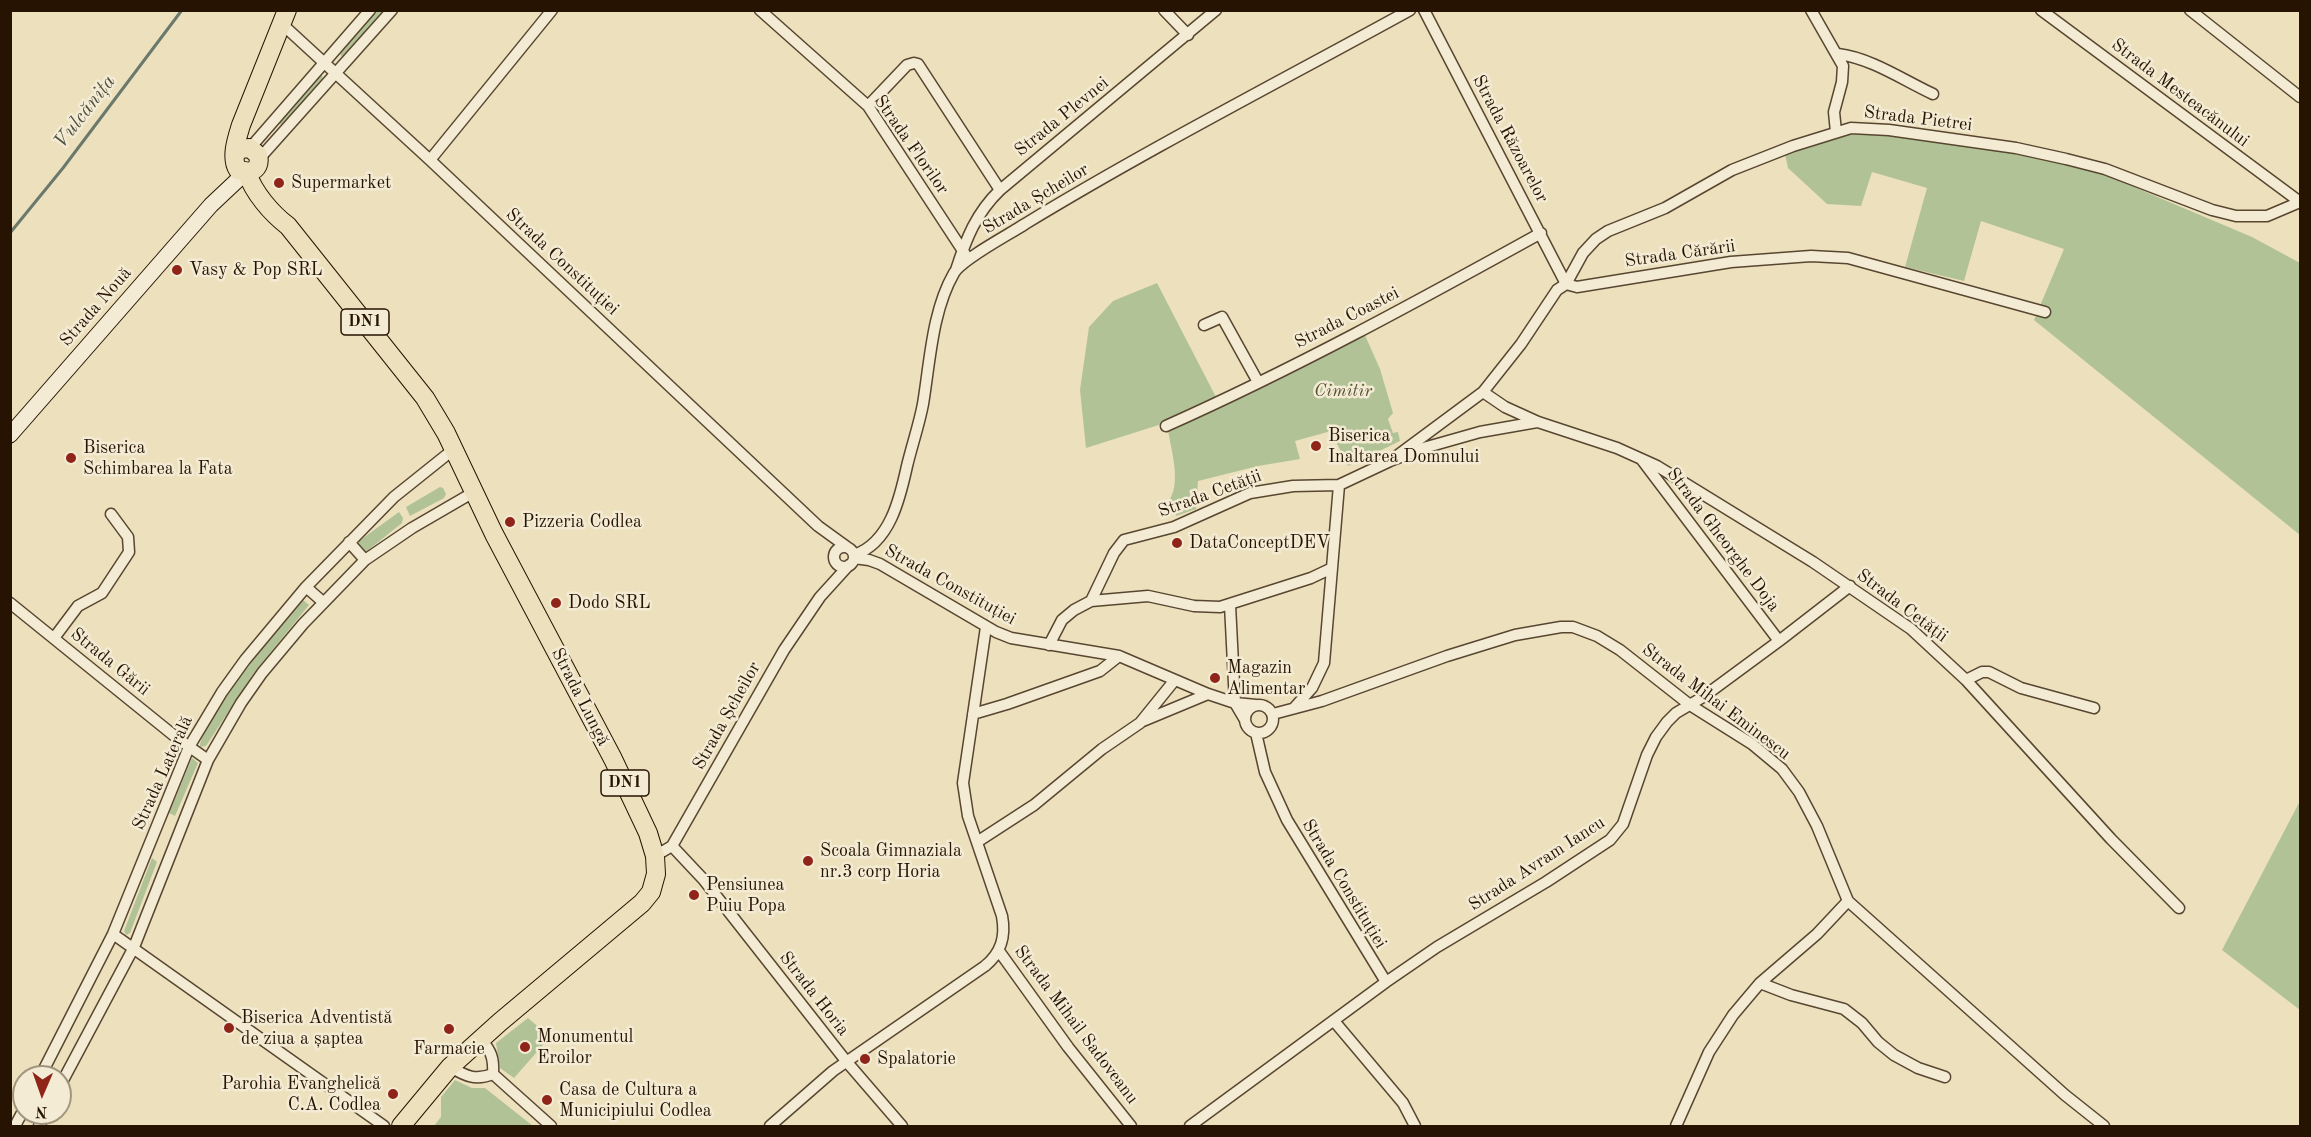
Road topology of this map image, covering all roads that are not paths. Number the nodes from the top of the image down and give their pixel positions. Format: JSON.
{"nodes":[{"id":1,"x":370,"y":10,"type":"edge"},
{"id":2,"x":392,"y":10,"type":"edge"},
{"id":3,"x":552,"y":10,"type":"edge"},
{"id":4,"x":760,"y":10,"type":"edge"},
{"id":5,"x":1164,"y":10,"type":"edge"},
{"id":6,"x":1216,"y":10,"type":"edge"},
{"id":7,"x":1410,"y":10,"type":"edge"},
{"id":8,"x":1424,"y":10,"type":"edge"},
{"id":9,"x":1811,"y":10,"type":"edge"},
{"id":10,"x":2041,"y":10,"type":"edge"},
{"id":11,"x":2190,"y":10,"type":"edge"},
{"id":12,"x":285,"y":17,"type":"edge"},
{"id":13,"x":1188,"y":35,"type":"junction"},
{"id":14,"x":1838,"y":54,"type":"junction"},
{"id":15,"x":324,"y":63,"type":"junction"},
{"id":16,"x":336,"y":73,"type":"junction"},
{"id":17,"x":1933,"y":94,"type":"dead end"},
{"id":18,"x":2301,"y":97,"type":"edge"},
{"id":19,"x":868,"y":106,"type":"junction"},
{"id":20,"x":1836,"y":132,"type":"junction"},
{"id":21,"x":247,"y":160,"type":"junction"},
{"id":22,"x":430,"y":160,"type":"junction"},
{"id":23,"x":1000,"y":190,"type":"junction"},
{"id":24,"x":2300,"y":202,"type":"edge"},
{"id":25,"x":1541,"y":233,"type":"junction"},
{"id":26,"x":963,"y":250,"type":"junction"},
{"id":27,"x":969,"y":260,"type":"junction"},
{"id":28,"x":956,"y":270,"type":"junction"},
{"id":29,"x":1566,"y":284,"type":"junction"},
{"id":30,"x":2045,"y":312,"type":"dead end"},
{"id":31,"x":1204,"y":325,"type":"dead end"},
{"id":32,"x":1258,"y":382,"type":"junction"},
{"id":33,"x":1483,"y":392,"type":"junction"},
{"id":34,"x":1538,"y":422,"type":"junction"},
{"id":35,"x":1166,"y":426,"type":"dead end"},
{"id":36,"x":10,"y":435,"type":"edge"},
{"id":37,"x":454,"y":449,"type":"junction"},
{"id":38,"x":1640,"y":458,"type":"junction"},
{"id":39,"x":1390,"y":461,"type":"junction"},
{"id":40,"x":1339,"y":485,"type":"junction"},
{"id":41,"x":474,"y":492,"type":"junction"},
{"id":42,"x":111,"y":514,"type":"dead end"},
{"id":43,"x":818,"y":526,"type":"junction"},
{"id":44,"x":349,"y":543,"type":"junction"},
{"id":45,"x":851,"y":556,"type":"junction"},
{"id":46,"x":835,"y":557,"type":"junction"},
{"id":47,"x":364,"y":560,"type":"junction"},
{"id":48,"x":1330,"y":569,"type":"junction"},
{"id":49,"x":1850,"y":586,"type":"junction"},
{"id":50,"x":306,"y":587,"type":"junction"},
{"id":51,"x":826,"y":590,"type":"junction"},
{"id":52,"x":1091,"y":601,"type":"junction"},
{"id":53,"x":323,"y":602,"type":"junction"},
{"id":54,"x":10,"y":603,"type":"edge"},
{"id":55,"x":1230,"y":605,"type":"junction"},
{"id":56,"x":986,"y":627,"type":"junction"},
{"id":57,"x":54,"y":638,"type":"junction"},
{"id":58,"x":1779,"y":641,"type":"junction"},
{"id":59,"x":1049,"y":645,"type":"junction"},
{"id":60,"x":1119,"y":656,"type":"junction"},
{"id":61,"x":1965,"y":680,"type":"junction"},
{"id":62,"x":1174,"y":681,"type":"junction"},
{"id":63,"x":1208,"y":694,"type":"junction"},
{"id":64,"x":1235,"y":703,"type":"junction"},
{"id":65,"x":1256,"y":705,"type":"junction"},
{"id":66,"x":1690,"y":705,"type":"junction"},
{"id":67,"x":2094,"y":708,"type":"dead end"},
{"id":68,"x":1293,"y":709,"type":"junction"},
{"id":69,"x":973,"y":714,"type":"junction"},
{"id":70,"x":1273,"y":714,"type":"junction"},
{"id":71,"x":1245,"y":720,"type":"junction"},
{"id":72,"x":1140,"y":723,"type":"junction"},
{"id":73,"x":1256,"y":733,"type":"junction"},
{"id":74,"x":189,"y":747,"type":"junction"},
{"id":75,"x":208,"y":760,"type":"junction"},
{"id":76,"x":977,"y":842,"type":"junction"},
{"id":77,"x":672,"y":846,"type":"junction"},
{"id":78,"x":655,"y":855,"type":"junction"},
{"id":79,"x":1848,"y":901,"type":"junction"},
{"id":80,"x":2180,"y":908,"type":"dead end"},
{"id":81,"x":113,"y":934,"type":"junction"},
{"id":82,"x":134,"y":947,"type":"junction"},
{"id":83,"x":999,"y":951,"type":"junction"},
{"id":84,"x":1386,"y":982,"type":"junction"},
{"id":85,"x":1760,"y":983,"type":"junction"},
{"id":86,"x":1334,"y":1021,"type":"junction"},
{"id":87,"x":481,"y":1039,"type":"junction"},
{"id":88,"x":846,"y":1061,"type":"junction"},
{"id":89,"x":46,"y":1065,"type":"edge"},
{"id":90,"x":71,"y":1065,"type":"edge"},
{"id":91,"x":450,"y":1067,"type":"junction"},
{"id":92,"x":493,"y":1074,"type":"junction"},
{"id":93,"x":1945,"y":1077,"type":"dead end"},
{"id":94,"x":384,"y":1126,"type":"edge"},
{"id":95,"x":401,"y":1126,"type":"edge"},
{"id":96,"x":551,"y":1126,"type":"edge"},
{"id":97,"x":770,"y":1126,"type":"edge"},
{"id":98,"x":902,"y":1126,"type":"edge"},
{"id":99,"x":1131,"y":1126,"type":"edge"},
{"id":100,"x":1190,"y":1126,"type":"edge"},
{"id":101,"x":1415,"y":1126,"type":"edge"},
{"id":102,"x":1676,"y":1126,"type":"edge"},
{"id":103,"x":2104,"y":1126,"type":"edge"}],
"edges":[{"from":1,"to":15,"type":"street"},
{"from":2,"to":16,"type":"street"},
{"from":3,"to":22,"type":"street"},
{"from":4,"to":19,"type":"street","name":"Strada Florilor"},
{"from":5,"to":13,"type":"street"},
{"from":6,"to":13,"type":"street","name":"Strada Plevnei"},
{"from":7,"to":27,"type":"street","name":"Strada Șcheilor"},
{"from":8,"to":25,"type":"street","name":"Strada Răzoarelor"},
{"from":9,"to":14,"type":"street"},
{"from":10,"to":24,"type":"street","name":"Strada Mesteacănului"},
{"from":11,"to":18,"type":"street"},
{"from":12,"to":15,"type":"street","name":"Strada Constituției"},
{"from":12,"to":21,"type":"highway"},
{"from":13,"to":23,"type":"street","name":"Strada Plevnei"},
{"from":14,"to":17,"type":"street"},
{"from":14,"to":20,"type":"street"},
{"from":15,"to":16,"type":"street","name":"Strada Constituției"},
{"from":15,"to":21,"type":"street"},
{"from":16,"to":21,"type":"street"},
{"from":16,"to":22,"type":"street","name":"Strada Constituției"},
{"from":19,"to":23,"type":"street"},
{"from":19,"to":26,"type":"street","name":"Strada Florilor"},
{"from":20,"to":24,"type":"street","name":"Strada Pietrei"},
{"from":20,"to":29,"type":"street","name":"Strada Pietrei"},
{"from":21,"to":36,"type":"main road","name":"Strada Nouă"},
{"from":21,"to":37,"type":"highway","name":"Strada Lungă","number":"DN1"},
{"from":22,"to":43,"type":"street","name":"Strada Constituției"},
{"from":23,"to":26,"type":"street","name":"Strada Plevnei"},
{"from":25,"to":29,"type":"street","name":"Strada Răzoarelor"},
{"from":25,"to":32,"type":"street","name":"Strada Coastei"},
{"from":26,"to":27,"type":"street","name":"Strada Florilor"},
{"from":26,"to":28,"type":"street","name":"Strada Plevnei"},
{"from":27,"to":28,"type":"street","name":"Strada Șcheilor"},
{"from":28,"to":45,"type":"street","name":"Strada Șcheilor"},
{"from":29,"to":30,"type":"street","name":"Strada Cărării"},
{"from":29,"to":33,"type":"street"},
{"from":31,"to":32,"type":"street"},
{"from":32,"to":35,"type":"street","name":"Strada Coastei"},
{"from":33,"to":34,"type":"street","name":"Strada Cetății"},
{"from":33,"to":39,"type":"street"},
{"from":34,"to":38,"type":"street","name":"Strada Cetății"},
{"from":34,"to":39,"type":"street","name":"Strada Cetății"},
{"from":37,"to":41,"type":"highway","name":"Strada Lungă","number":"DN1"},
{"from":37,"to":44,"type":"street","name":"Strada Laterală"},
{"from":38,"to":49,"type":"street","name":"Strada Cetății"},
{"from":38,"to":58,"type":"street","name":"Strada Gheorghe Doja"},
{"from":39,"to":40,"type":"street","name":"Strada Cetății"},
{"from":40,"to":48,"type":"street"},
{"from":40,"to":52,"type":"street","name":"Strada Cetății"},
{"from":41,"to":47,"type":"street","name":"Strada Laterală"},
{"from":41,"to":78,"type":"highway","name":"Strada Lungă","number":"DN1"},
{"from":42,"to":57,"type":"street"},
{"from":43,"to":45,"type":"street","name":"Strada Constituției"},
{"from":43,"to":46,"type":"street","name":"Strada Constituției"},
{"from":44,"to":47,"type":"street"},
{"from":44,"to":50,"type":"street","name":"Strada Laterală"},
{"from":45,"to":46,"type":"street"},
{"from":45,"to":46,"type":"street"},
{"from":45,"to":51,"type":"street","name":"Strada Șcheilor"},
{"from":45,"to":56,"type":"street","name":"Strada Constituției"},
{"from":46,"to":51,"type":"street","name":"Strada Șcheilor"},
{"from":47,"to":53,"type":"street","name":"Strada Laterală"},
{"from":48,"to":55,"type":"street"},
{"from":48,"to":68,"type":"street"},
{"from":49,"to":58,"type":"street","name":"Strada Avram Iancu"},
{"from":49,"to":61,"type":"street","name":"Strada Cetății"},
{"from":50,"to":53,"type":"street"},
{"from":50,"to":74,"type":"street","name":"Strada Laterală"},
{"from":51,"to":77,"type":"street","name":"Strada Șcheilor"},
{"from":52,"to":55,"type":"street"},
{"from":52,"to":59,"type":"street"},
{"from":53,"to":75,"type":"street","name":"Strada Laterală"},
{"from":54,"to":57,"type":"street","name":"Strada Gării"},
{"from":55,"to":64,"type":"street"},
{"from":56,"to":59,"type":"street","name":"Strada Constituției"},
{"from":56,"to":69,"type":"street","name":"Strada Mihail Sadoveanu"},
{"from":57,"to":74,"type":"street","name":"Strada Gării"},
{"from":58,"to":66,"type":"street","name":"Strada Avram Iancu"},
{"from":59,"to":60,"type":"street","name":"Strada Constituției"},
{"from":60,"to":62,"type":"street","name":"Strada Constituției"},
{"from":60,"to":69,"type":"street"},
{"from":61,"to":67,"type":"street"},
{"from":61,"to":80,"type":"street","name":"Strada Cetății"},
{"from":62,"to":63,"type":"street","name":"Strada Constituției"},
{"from":62,"to":72,"type":"street"},
{"from":63,"to":64,"type":"street","name":"Strada Constituției"},
{"from":63,"to":72,"type":"street"},
{"from":64,"to":65,"type":"street","name":"Strada Constituției"},
{"from":64,"to":71,"type":"street"},
{"from":65,"to":70,"type":"street"},
{"from":65,"to":71,"type":"street"},
{"from":66,"to":68,"type":"street","name":"Strada Mihai Eminescu"},
{"from":66,"to":79,"type":"street","name":"Strada Mihai Eminescu"},
{"from":66,"to":84,"type":"street","name":"Strada Avram Iancu"},
{"from":68,"to":70,"type":"street","name":"Strada Mihai Eminescu"},
{"from":69,"to":76,"type":"street","name":"Strada Mihail Sadoveanu"},
{"from":70,"to":73,"type":"street"},
{"from":71,"to":73,"type":"street"},
{"from":72,"to":76,"type":"street"},
{"from":73,"to":84,"type":"street","name":"Strada Constituției"},
{"from":74,"to":75,"type":"street","name":"Strada Gării"},
{"from":74,"to":81,"type":"street","name":"Strada Laterală"},
{"from":75,"to":82,"type":"street","name":"Strada Laterală"},
{"from":76,"to":83,"type":"street","name":"Strada Mihail Sadoveanu"},
{"from":77,"to":78,"type":"street"},
{"from":77,"to":88,"type":"street","name":"Strada Horia"},
{"from":78,"to":87,"type":"highway","name":"Strada Lungă","number":"DN1"},
{"from":79,"to":85,"type":"street"},
{"from":79,"to":103,"type":"street","name":"Strada Mihai Eminescu"},
{"from":81,"to":82,"type":"street"},
{"from":81,"to":89,"type":"street","name":"Strada Laterală"},
{"from":82,"to":90,"type":"street","name":"Strada Laterală"},
{"from":82,"to":94,"type":"street"},
{"from":83,"to":88,"type":"street"},
{"from":83,"to":99,"type":"street","name":"Strada Mihail Sadoveanu"},
{"from":84,"to":86,"type":"street","name":"Strada Avram Iancu"},
{"from":85,"to":93,"type":"street"},
{"from":85,"to":102,"type":"street"},
{"from":86,"to":100,"type":"street","name":"Strada Avram Iancu"},
{"from":86,"to":101,"type":"street"},
{"from":87,"to":91,"type":"highway","name":"Strada Lungă","number":"DN1"},
{"from":87,"to":92,"type":"street"},
{"from":88,"to":97,"type":"street"},
{"from":88,"to":98,"type":"street","name":"Strada Horia"},
{"from":91,"to":92,"type":"street"},
{"from":91,"to":95,"type":"highway","name":"Strada Lungă","number":"DN1"},
{"from":92,"to":96,"type":"street"}]}
